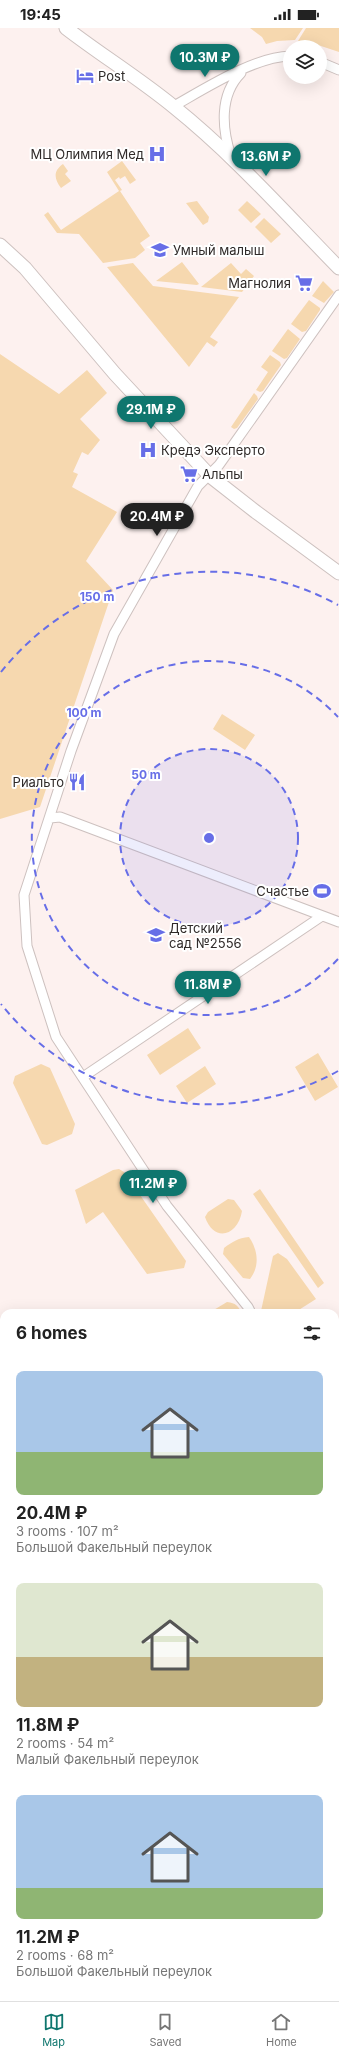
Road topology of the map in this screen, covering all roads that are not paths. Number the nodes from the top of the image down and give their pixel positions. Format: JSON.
{"nodes":[{"id":1,"x":66,"y":28,"type":"edge"},
{"id":2,"x":283,"y":57,"type":"edge"},
{"id":3,"x":327,"y":65,"type":"edge"},
{"id":4,"x":246,"y":68,"type":"junction"},
{"id":5,"x":339,"y":70,"type":"edge"},
{"id":6,"x":174,"y":106,"type":"junction"},
{"id":7,"x":233,"y":160,"type":"junction"},
{"id":8,"x":0,"y":244,"type":"edge"},
{"id":9,"x":339,"y":268,"type":"edge"},
{"id":10,"x":339,"y":295,"type":"edge"},
{"id":11,"x":210,"y":476,"type":"junction"},
{"id":12,"x":339,"y":573,"type":"edge"},
{"id":13,"x":50,"y":818,"type":"junction"},
{"id":14,"x":322,"y":916,"type":"junction"},
{"id":15,"x":339,"y":922,"type":"edge"},
{"id":16,"x":83,"y":1077,"type":"junction"},
{"id":17,"x":249,"y":1309,"type":"edge"}],
"edges":[{"from":1,"to":6,"type":"street"},
{"from":2,"to":4,"type":"street"},
{"from":3,"to":5,"type":"street"},
{"from":4,"to":6,"type":"street"},
{"from":4,"to":7,"type":"street"},
{"from":6,"to":7,"type":"street"},
{"from":7,"to":9,"type":"street"},
{"from":8,"to":11,"type":"street"},
{"from":10,"to":11,"type":"street"},
{"from":11,"to":12,"type":"street"},
{"from":11,"to":13,"type":"street"},
{"from":13,"to":14,"type":"street"},
{"from":13,"to":16,"type":"street"},
{"from":14,"to":15,"type":"street"},
{"from":14,"to":16,"type":"street"},
{"from":16,"to":17,"type":"street"}]}
